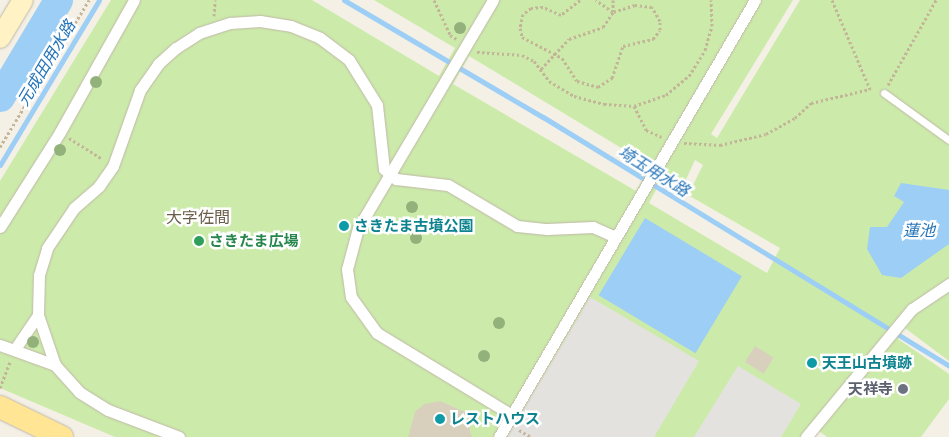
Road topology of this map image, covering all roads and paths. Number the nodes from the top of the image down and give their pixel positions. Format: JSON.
{"nodes":[{"id":1,"x":23,"y":0,"type":"edge"},
{"id":2,"x":89,"y":0,"type":"edge"},
{"id":3,"x":134,"y":0,"type":"edge"},
{"id":4,"x":434,"y":0,"type":"edge"},
{"id":5,"x":493,"y":0,"type":"edge"},
{"id":6,"x":580,"y":0,"type":"edge"},
{"id":7,"x":596,"y":0,"type":"edge"},
{"id":8,"x":613,"y":0,"type":"edge"},
{"id":9,"x":711,"y":0,"type":"edge"},
{"id":10,"x":755,"y":0,"type":"edge"},
{"id":11,"x":832,"y":0,"type":"edge"},
{"id":12,"x":936,"y":0,"type":"edge"},
{"id":13,"x":613,"y":12,"type":"junction"},
{"id":14,"x":0,"y":38,"type":"edge"},
{"id":15,"x":466,"y":45,"type":"junction"},
{"id":16,"x":557,"y":54,"type":"junction"},
{"id":17,"x":540,"y":69,"type":"junction"},
{"id":18,"x":870,"y":89,"type":"junction"},
{"id":19,"x":884,"y":93,"type":"junction"},
{"id":20,"x":634,"y":106,"type":"junction"},
{"id":21,"x":60,"y":132,"type":"junction"},
{"id":22,"x":949,"y":140,"type":"edge"},
{"id":23,"x":672,"y":142,"type":"junction"},
{"id":24,"x":0,"y":148,"type":"edge"},
{"id":25,"x":114,"y":166,"type":"junction"},
{"id":26,"x":390,"y":176,"type":"junction"},
{"id":27,"x":0,"y":227,"type":"edge"},
{"id":28,"x":615,"y":237,"type":"junction"},
{"id":29,"x":949,"y":284,"type":"edge"},
{"id":30,"x":38,"y":315,"type":"junction"},
{"id":31,"x":0,"y":345,"type":"edge"},
{"id":32,"x":15,"y":349,"type":"junction"},
{"id":33,"x":55,"y":365,"type":"junction"},
{"id":34,"x":0,"y":388,"type":"edge"},
{"id":35,"x":0,"y":407,"type":"edge"},
{"id":36,"x":512,"y":415,"type":"junction"},
{"id":37,"x":62,"y":437,"type":"edge"},
{"id":38,"x":179,"y":437,"type":"edge"},
{"id":39,"x":499,"y":437,"type":"edge"},
{"id":40,"x":806,"y":437,"type":"edge"}],
"edges":[{"from":1,"to":14,"type":"main road"},
{"from":2,"to":24,"type":"path"},
{"from":3,"to":21,"type":"street"},
{"from":4,"to":15,"type":"path"},
{"from":5,"to":15,"type":"street"},
{"from":6,"to":16,"type":"path"},
{"from":7,"to":13,"type":"path"},
{"from":8,"to":13,"type":"path"},
{"from":9,"to":20,"type":"path"},
{"from":10,"to":23,"type":"street"},
{"from":11,"to":18,"type":"path"},
{"from":12,"to":19,"type":"path"},
{"from":13,"to":16,"type":"path"},
{"from":13,"to":16,"type":"path"},
{"from":15,"to":17,"type":"path"},
{"from":15,"to":26,"type":"street"},
{"from":16,"to":17,"type":"path"},
{"from":17,"to":20,"type":"path"},
{"from":18,"to":19,"type":"path"},
{"from":18,"to":23,"type":"path"},
{"from":19,"to":22,"type":"lane"},
{"from":20,"to":23,"type":"path"},
{"from":21,"to":25,"type":"path"},
{"from":21,"to":27,"type":"street"},
{"from":23,"to":28,"type":"street"},
{"from":25,"to":26,"type":"street"},
{"from":25,"to":30,"type":"street"},
{"from":26,"to":28,"type":"street"},
{"from":26,"to":36,"type":"street"},
{"from":28,"to":36,"type":"street"},
{"from":29,"to":40,"type":"street"},
{"from":30,"to":32,"type":"street"},
{"from":30,"to":33,"type":"street"},
{"from":31,"to":32,"type":"street"},
{"from":32,"to":33,"type":"street"},
{"from":32,"to":34,"type":"path"},
{"from":33,"to":38,"type":"street"},
{"from":35,"to":37,"type":"main road"},
{"from":36,"to":39,"type":"street"}]}
